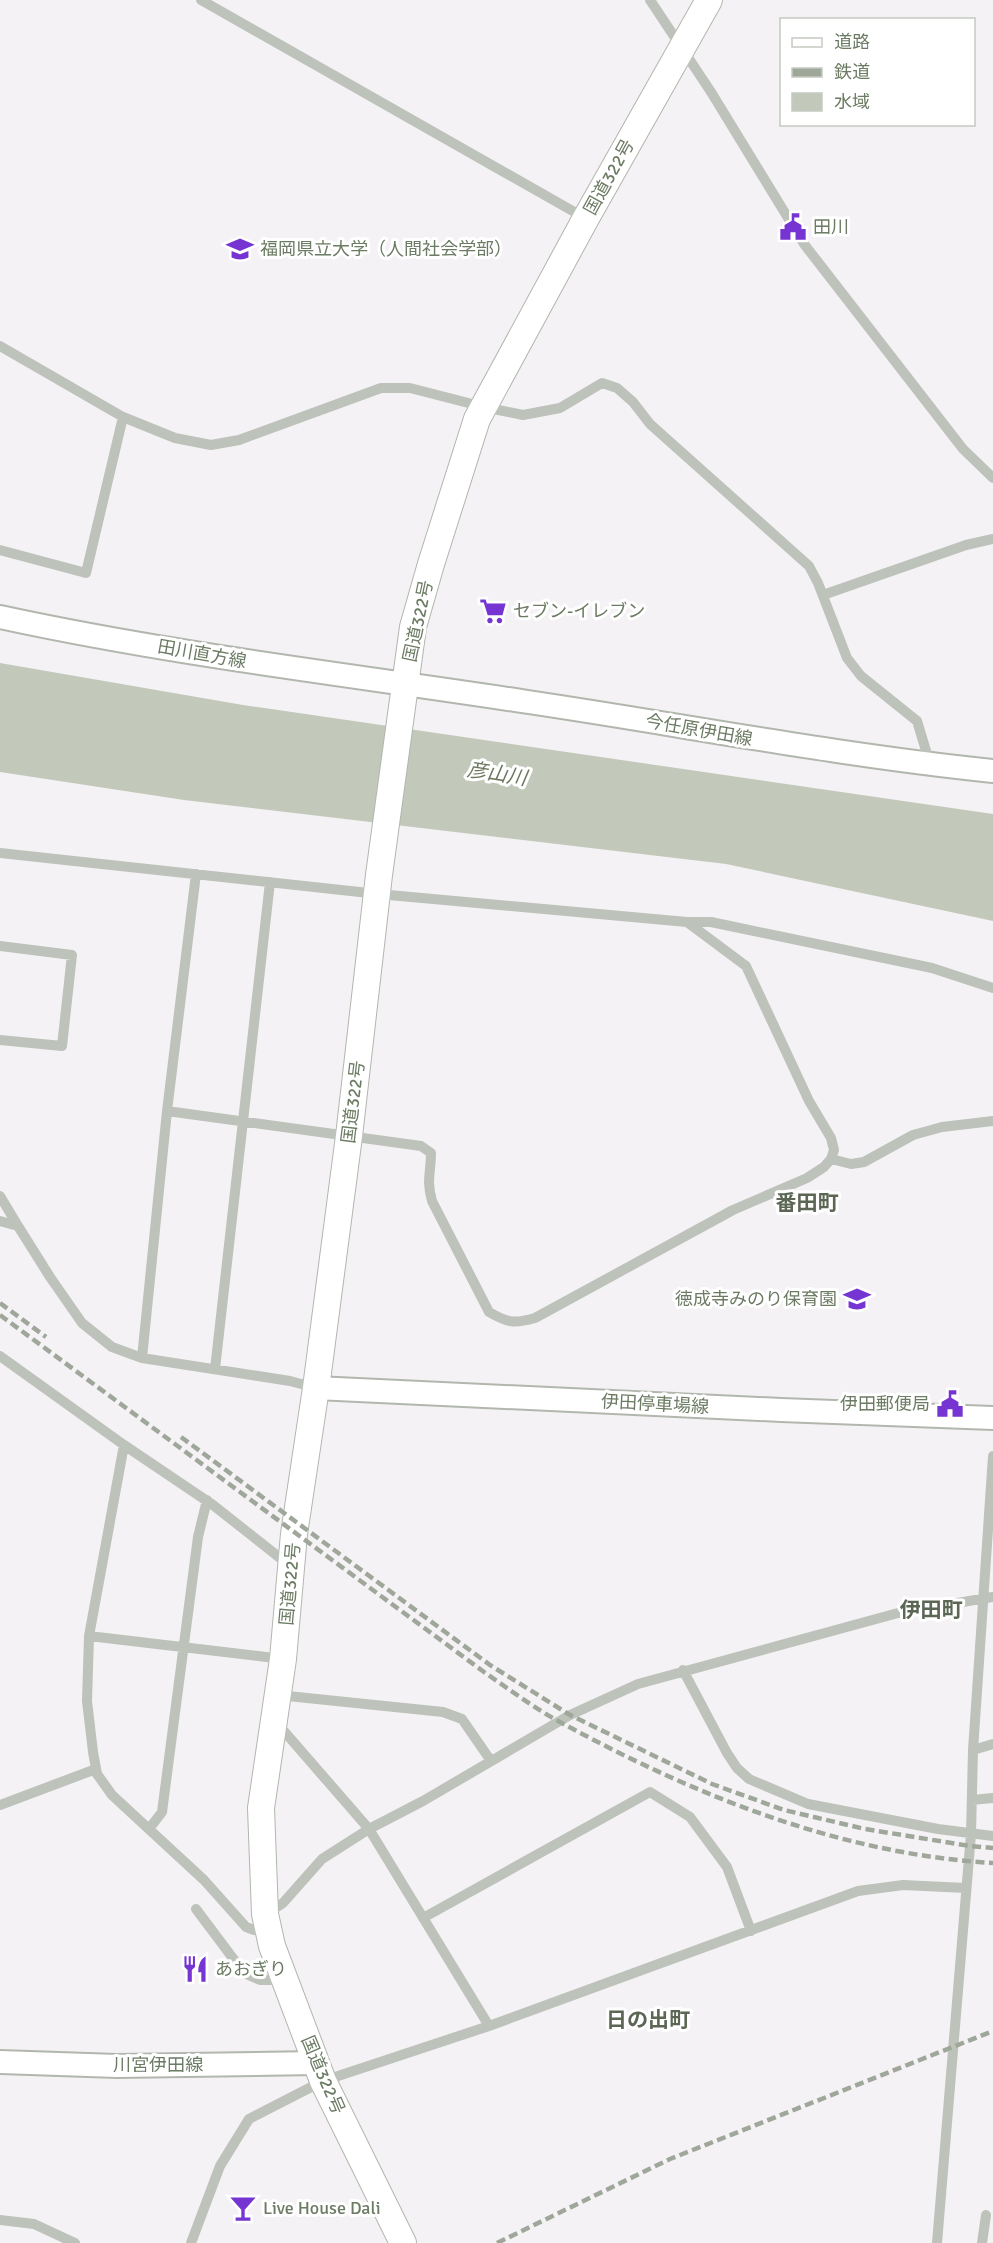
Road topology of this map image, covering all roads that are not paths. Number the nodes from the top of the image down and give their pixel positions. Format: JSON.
{"nodes":[{"id":1,"x":201,"y":0,"type":"edge"},
{"id":2,"x":650,"y":0,"type":"edge"},
{"id":3,"x":709,"y":0,"type":"edge"},
{"id":4,"x":681,"y":49,"type":"junction"},
{"id":5,"x":586,"y":218,"type":"junction"},
{"id":6,"x":0,"y":346,"type":"edge"},
{"id":7,"x":484,"y":407,"type":"junction"},
{"id":8,"x":123,"y":417,"type":"junction"},
{"id":9,"x":993,"y":478,"type":"edge"},
{"id":10,"x":993,"y":539,"type":"edge"},
{"id":11,"x":0,"y":550,"type":"edge"},
{"id":12,"x":823,"y":595,"type":"junction"},
{"id":13,"x":0,"y":617,"type":"edge"},
{"id":14,"x":405,"y":683,"type":"junction"},
{"id":15,"x":930,"y":764,"type":"junction"},
{"id":16,"x":993,"y":771,"type":"edge"},
{"id":17,"x":0,"y":853,"type":"edge"},
{"id":18,"x":196,"y":874,"type":"junction"},
{"id":19,"x":270,"y":882,"type":"junction"},
{"id":20,"x":379,"y":884,"type":"junction"},
{"id":21,"x":687,"y":922,"type":"junction"},
{"id":22,"x":0,"y":946,"type":"edge"},
{"id":23,"x":993,"y":988,"type":"edge"},
{"id":24,"x":0,"y":1040,"type":"edge"},
{"id":25,"x":167,"y":1111,"type":"junction"},
{"id":26,"x":243,"y":1121,"type":"junction"},
{"id":27,"x":993,"y":1121,"type":"edge"},
{"id":28,"x":349,"y":1136,"type":"junction"},
{"id":29,"x":831,"y":1159,"type":"junction"},
{"id":30,"x":0,"y":1196,"type":"edge"},
{"id":31,"x":0,"y":1221,"type":"edge"},
{"id":32,"x":18,"y":1226,"type":"junction"},
{"id":33,"x":0,"y":1356,"type":"edge"},
{"id":34,"x":142,"y":1358,"type":"junction"},
{"id":35,"x":215,"y":1369,"type":"junction"},
{"id":36,"x":316,"y":1388,"type":"junction"},
{"id":37,"x":993,"y":1418,"type":"edge"},
{"id":38,"x":124,"y":1446,"type":"junction"},
{"id":39,"x":993,"y":1456,"type":"edge"},
{"id":40,"x":207,"y":1500,"type":"junction"},
{"id":41,"x":291,"y":1567,"type":"junction"},
{"id":42,"x":988,"y":1598,"type":"edge"},
{"id":43,"x":89,"y":1635,"type":"junction"},
{"id":44,"x":182,"y":1646,"type":"junction"},
{"id":45,"x":283,"y":1659,"type":"junction"},
{"id":46,"x":683,"y":1670,"type":"junction"},
{"id":47,"x":276,"y":1707,"type":"junction"},
{"id":48,"x":993,"y":1744,"type":"edge"},
{"id":49,"x":974,"y":1749,"type":"junction"},
{"id":50,"x":491,"y":1761,"type":"junction"},
{"id":51,"x":96,"y":1769,"type":"junction"},
{"id":52,"x":993,"y":1798,"type":"edge"},
{"id":53,"x":972,"y":1800,"type":"junction"},
{"id":54,"x":0,"y":1805,"type":"edge"},
{"id":55,"x":149,"y":1829,"type":"junction"},
{"id":56,"x":369,"y":1829,"type":"junction"},
{"id":57,"x":971,"y":1834,"type":"junction"},
{"id":58,"x":993,"y":1836,"type":"edge"},
{"id":59,"x":966,"y":1888,"type":"junction"},
{"id":60,"x":196,"y":1909,"type":"dead end"},
{"id":61,"x":423,"y":1918,"type":"junction"},
{"id":62,"x":267,"y":1921,"type":"junction"},
{"id":63,"x":751,"y":1931,"type":"junction"},
{"id":64,"x":285,"y":1980,"type":"junction"},
{"id":65,"x":489,"y":2026,"type":"junction"},
{"id":66,"x":0,"y":2062,"type":"edge"},
{"id":67,"x":320,"y":2072,"type":"junction"},
{"id":68,"x":986,"y":2215,"type":"dead end"},
{"id":69,"x":0,"y":2220,"type":"edge"},
{"id":70,"x":75,"y":2243,"type":"edge"},
{"id":71,"x":191,"y":2243,"type":"edge"},
{"id":72,"x":403,"y":2243,"type":"edge"},
{"id":73,"x":937,"y":2243,"type":"edge"},
{"id":74,"x":982,"y":2243,"type":"edge"}],
"edges":[{"from":1,"to":5,"type":"street"},
{"from":2,"to":4,"type":"street"},
{"from":3,"to":4,"type":"highway","name":"国道322号"},
{"from":4,"to":5,"type":"highway","name":"国道322号"},
{"from":4,"to":9,"type":"street"},
{"from":5,"to":7,"type":"highway","name":"国道322号"},
{"from":6,"to":8,"type":"street"},
{"from":7,"to":8,"type":"street"},
{"from":7,"to":12,"type":"street"},
{"from":7,"to":14,"type":"highway","name":"国道322号"},
{"from":8,"to":11,"type":"street"},
{"from":10,"to":12,"type":"street"},
{"from":12,"to":15,"type":"street"},
{"from":13,"to":14,"type":"main road","name":"田川直方線"},
{"from":14,"to":15,"type":"main road","name":"今任原伊田線"},
{"from":14,"to":20,"type":"highway","name":"国道322号"},
{"from":15,"to":16,"type":"main road","name":"今任原伊田線"},
{"from":17,"to":18,"type":"street"},
{"from":18,"to":19,"type":"street"},
{"from":18,"to":25,"type":"street"},
{"from":19,"to":20,"type":"street"},
{"from":19,"to":26,"type":"street"},
{"from":20,"to":21,"type":"street"},
{"from":20,"to":28,"type":"highway","name":"国道322号"},
{"from":21,"to":23,"type":"street"},
{"from":21,"to":29,"type":"street"},
{"from":22,"to":24,"type":"street"},
{"from":25,"to":26,"type":"street"},
{"from":25,"to":34,"type":"street"},
{"from":26,"to":28,"type":"street"},
{"from":26,"to":35,"type":"street"},
{"from":27,"to":29,"type":"street"},
{"from":28,"to":29,"type":"street"},
{"from":28,"to":36,"type":"highway","name":"国道322号"},
{"from":30,"to":32,"type":"street"},
{"from":31,"to":32,"type":"street"},
{"from":32,"to":34,"type":"street"},
{"from":33,"to":38,"type":"street"},
{"from":34,"to":35,"type":"street"},
{"from":35,"to":36,"type":"street"},
{"from":36,"to":37,"type":"main road","name":"伊田停車場線"},
{"from":36,"to":41,"type":"highway","name":"国道322号"},
{"from":38,"to":40,"type":"street"},
{"from":38,"to":43,"type":"street"},
{"from":39,"to":42,"type":"street"},
{"from":40,"to":41,"type":"street"},
{"from":40,"to":44,"type":"street"},
{"from":41,"to":45,"type":"highway","name":"国道322号"},
{"from":42,"to":46,"type":"street"},
{"from":42,"to":49,"type":"street"},
{"from":43,"to":44,"type":"street"},
{"from":43,"to":51,"type":"street"},
{"from":44,"to":45,"type":"street"},
{"from":44,"to":55,"type":"street"},
{"from":45,"to":47,"type":"highway","name":"国道322号"},
{"from":46,"to":50,"type":"street"},
{"from":46,"to":57,"type":"street"},
{"from":47,"to":50,"type":"street"},
{"from":47,"to":56,"type":"street"},
{"from":47,"to":62,"type":"highway","name":"国道322号"},
{"from":48,"to":49,"type":"street"},
{"from":49,"to":53,"type":"street"},
{"from":50,"to":56,"type":"street"},
{"from":51,"to":54,"type":"street"},
{"from":51,"to":55,"type":"street"},
{"from":52,"to":53,"type":"street"},
{"from":53,"to":57,"type":"street"},
{"from":55,"to":62,"type":"street"},
{"from":56,"to":61,"type":"street"},
{"from":56,"to":62,"type":"street"},
{"from":57,"to":58,"type":"street"},
{"from":57,"to":59,"type":"street"},
{"from":59,"to":63,"type":"street"},
{"from":59,"to":73,"type":"street"},
{"from":60,"to":64,"type":"street"},
{"from":61,"to":63,"type":"street"},
{"from":61,"to":65,"type":"street"},
{"from":62,"to":64,"type":"highway","name":"国道322号"},
{"from":63,"to":65,"type":"street"},
{"from":64,"to":67,"type":"highway","name":"国道322号"},
{"from":65,"to":67,"type":"street"},
{"from":66,"to":67,"type":"main road","name":"川宮伊田線"},
{"from":67,"to":71,"type":"street"},
{"from":67,"to":72,"type":"highway","name":"国道322号"},
{"from":68,"to":74,"type":"street"},
{"from":69,"to":70,"type":"street"}]}
